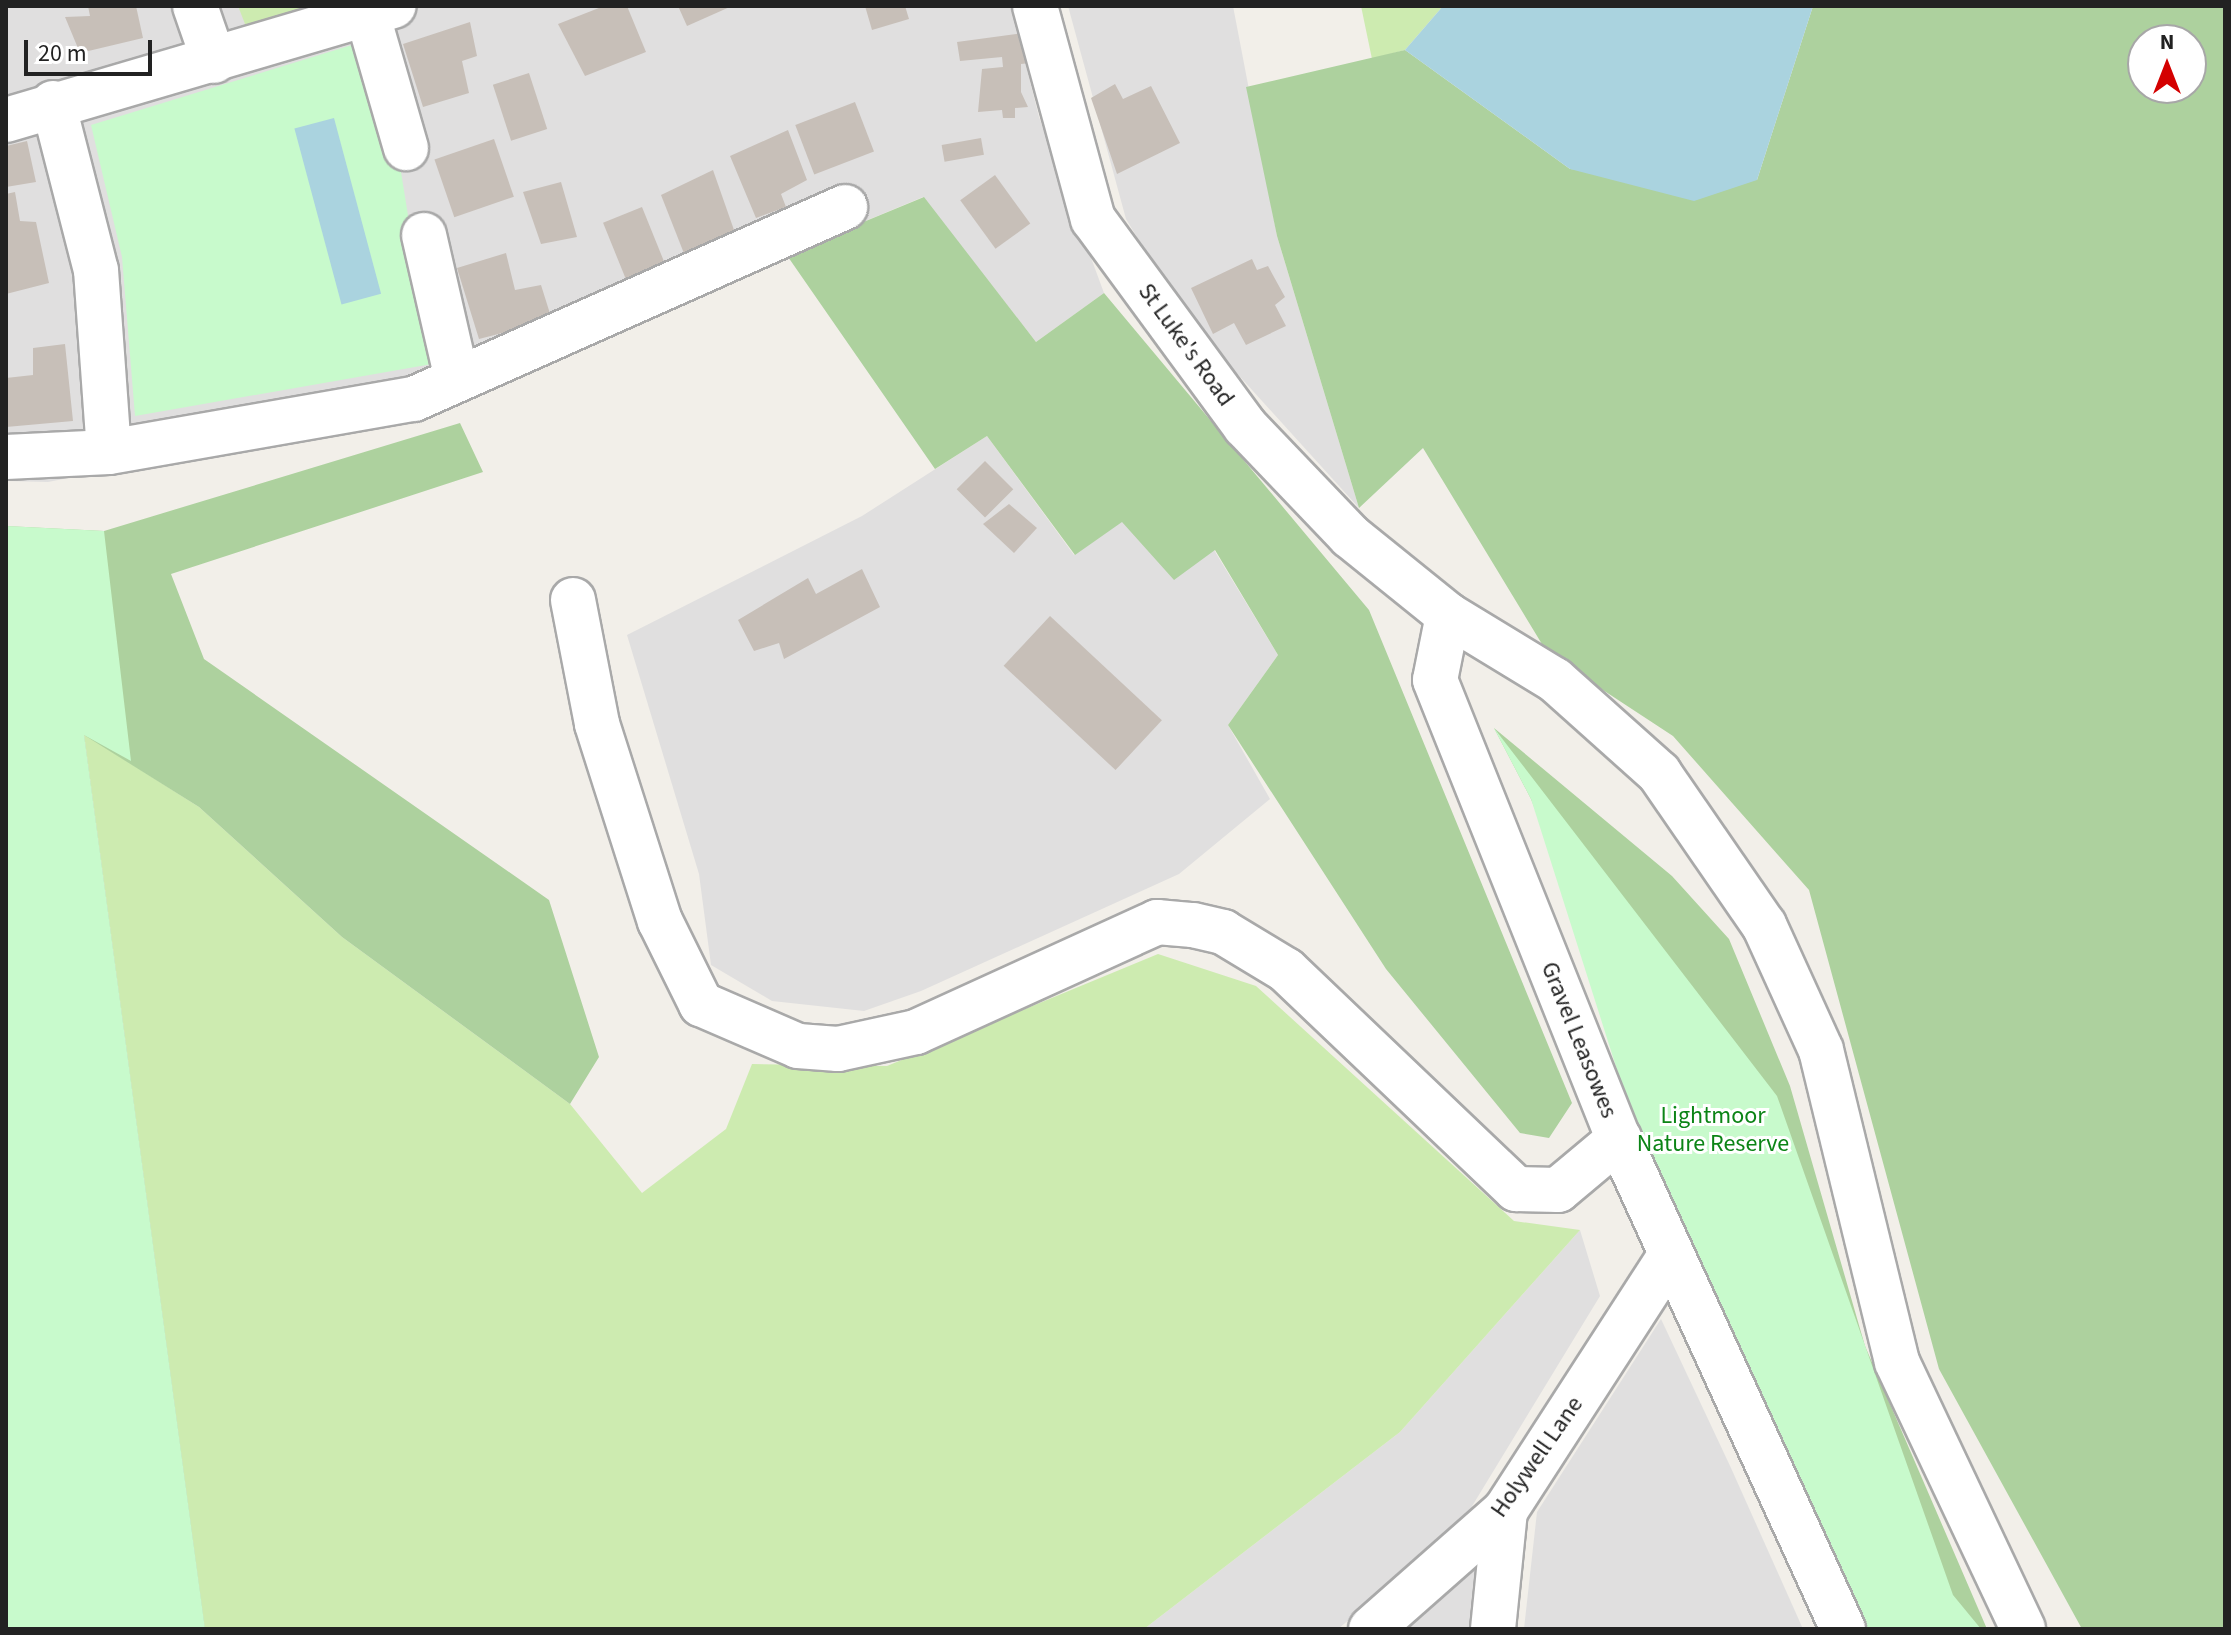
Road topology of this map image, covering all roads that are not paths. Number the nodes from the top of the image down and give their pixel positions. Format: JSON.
{"nodes":[{"id":1,"x":195,"y":6,"type":"edge"},
{"id":2,"x":1035,"y":6,"type":"edge"},
{"id":3,"x":375,"y":9,"type":"edge"},
{"id":4,"x":214,"y":61,"type":"junction"},
{"id":5,"x":53,"y":103,"type":"junction"},
{"id":6,"x":6,"y":120,"type":"edge"},
{"id":7,"x":406,"y":148,"type":"dead end"},
{"id":8,"x":845,"y":207,"type":"dead end"},
{"id":9,"x":424,"y":235,"type":"dead end"},
{"id":10,"x":457,"y":379,"type":"junction"},
{"id":11,"x":109,"y":452,"type":"junction"},
{"id":12,"x":6,"y":457,"type":"edge"},
{"id":13,"x":573,"y":600,"type":"dead end"},
{"id":14,"x":1448,"y":615,"type":"junction"},
{"id":15,"x":1619,"y":1139,"type":"junction"},
{"id":16,"x":1670,"y":1256,"type":"junction"},
{"id":17,"x":1505,"y":1511,"type":"junction"},
{"id":18,"x":1371,"y":1629,"type":"edge"},
{"id":19,"x":1493,"y":1629,"type":"edge"},
{"id":20,"x":1843,"y":1629,"type":"edge"},
{"id":21,"x":2023,"y":1629,"type":"edge"}],
"edges":[{"from":1,"to":4,"type":"street"},
{"from":2,"to":14,"type":"street","name":"St Luke's Road"},
{"from":3,"to":4,"type":"street"},
{"from":3,"to":7,"type":"street"},
{"from":4,"to":5,"type":"street"},
{"from":5,"to":6,"type":"street"},
{"from":5,"to":11,"type":"street"},
{"from":8,"to":10,"type":"street"},
{"from":9,"to":10,"type":"street"},
{"from":10,"to":11,"type":"street"},
{"from":11,"to":12,"type":"street"},
{"from":13,"to":15,"type":"street"},
{"from":14,"to":15,"type":"street","name":"Gravel Leasowes"},
{"from":14,"to":21,"type":"street","name":"St Luke's Road"},
{"from":15,"to":16,"type":"street","name":"Gravel Leasowes"},
{"from":16,"to":17,"type":"street","name":"Holywell Lane"},
{"from":16,"to":20,"type":"street","name":"Gravel Leasowes"},
{"from":17,"to":18,"type":"street","name":"Holywell Lane"},
{"from":17,"to":19,"type":"street"}]}
